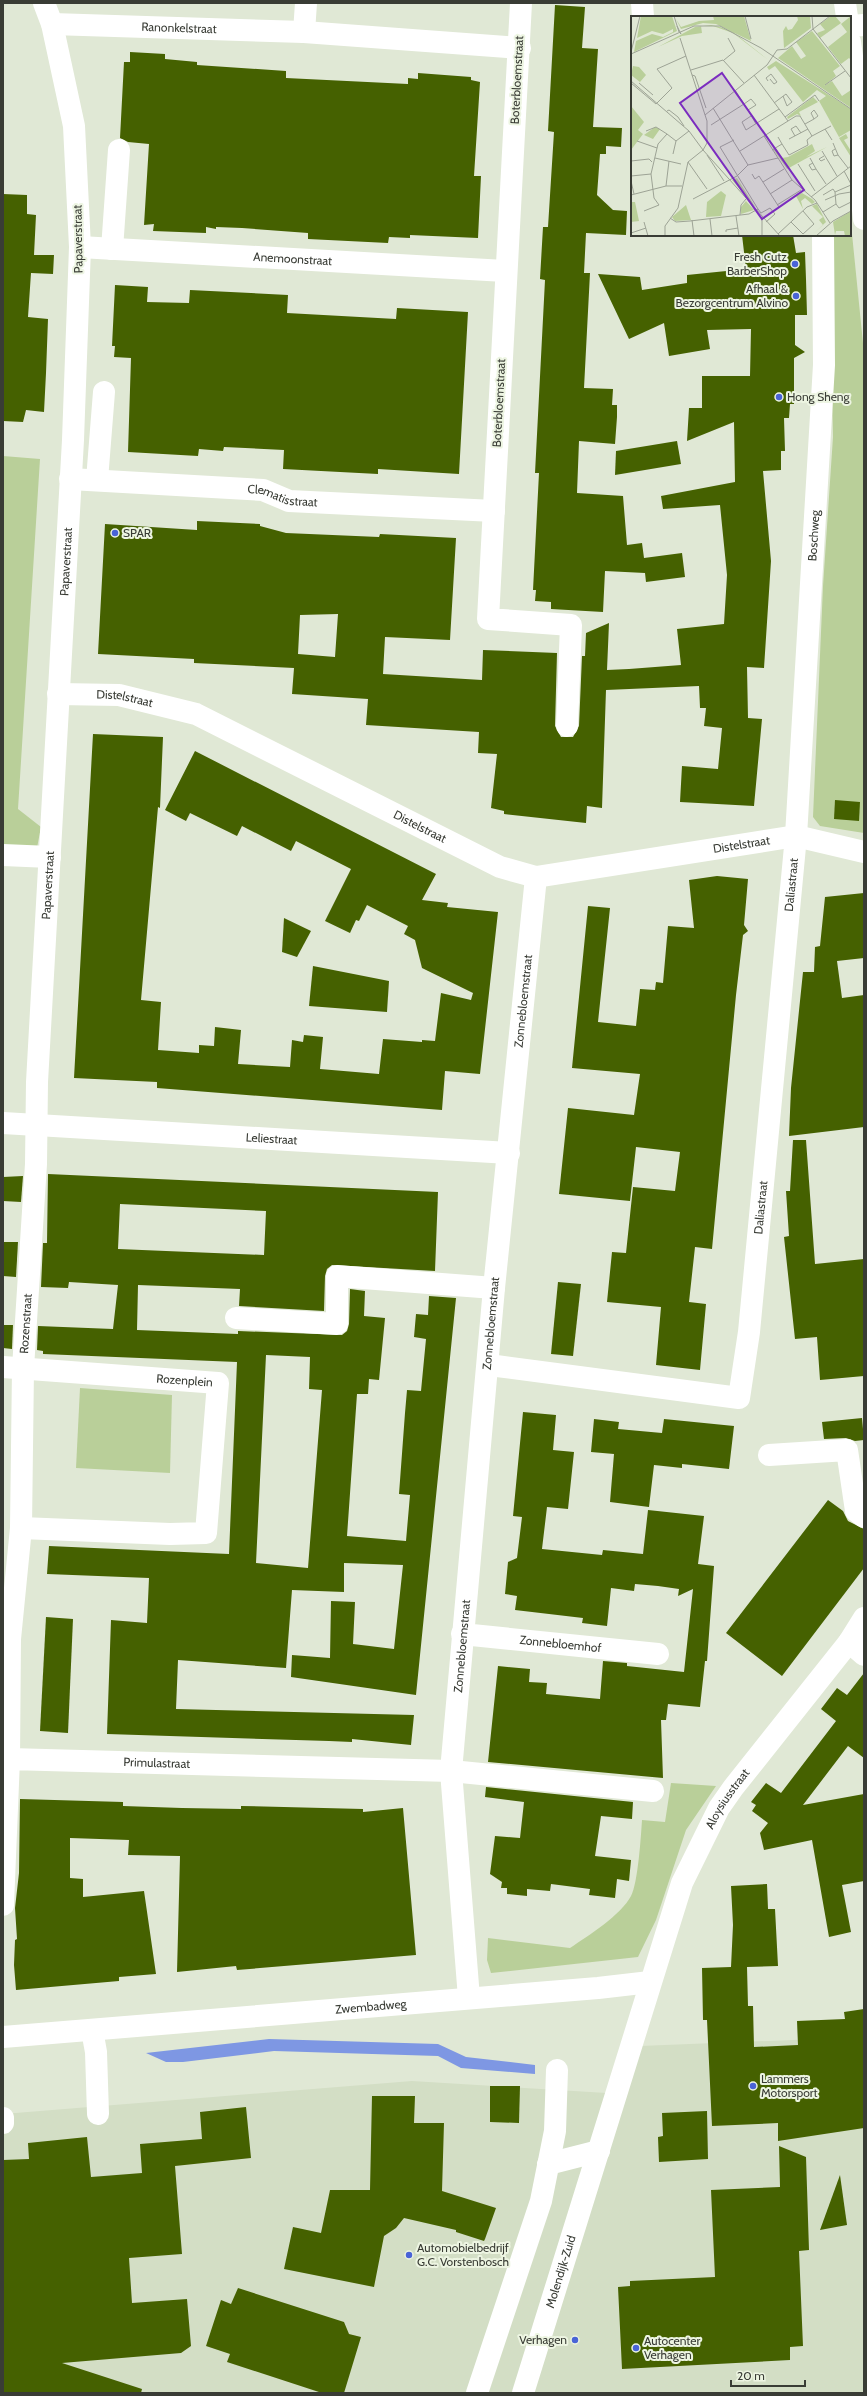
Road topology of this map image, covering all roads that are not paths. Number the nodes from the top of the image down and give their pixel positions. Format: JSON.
{"nodes":[{"id":1,"x":44,"y":3,"type":"edge"},
{"id":2,"x":306,"y":3,"type":"edge"},
{"id":3,"x":521,"y":3,"type":"edge"},
{"id":4,"x":642,"y":3,"type":"edge"},
{"id":5,"x":845,"y":3,"type":"edge"},
{"id":6,"x":643,"y":16,"type":"edge"},
{"id":7,"x":847,"y":16,"type":"edge"},
{"id":8,"x":52,"y":24,"type":"junction"},
{"id":9,"x":864,"y":25,"type":"edge"},
{"id":10,"x":851,"y":26,"type":"edge"},
{"id":11,"x":304,"y":32,"type":"junction"},
{"id":12,"x":520,"y":48,"type":"junction"},
{"id":13,"x":851,"y":49,"type":"edge"},
{"id":14,"x":119,"y":150,"type":"dead end"},
{"id":15,"x":858,"y":182,"type":"edge"},
{"id":16,"x":864,"y":219,"type":"edge"},
{"id":17,"x":823,"y":236,"type":"edge"},
{"id":18,"x":80,"y":247,"type":"junction"},
{"id":19,"x":112,"y":249,"type":"junction"},
{"id":20,"x":505,"y":271,"type":"junction"},
{"id":21,"x":104,"y":392,"type":"dead end"},
{"id":22,"x":70,"y":479,"type":"junction"},
{"id":23,"x":97,"y":480,"type":"junction"},
{"id":24,"x":494,"y":511,"type":"junction"},
{"id":25,"x":58,"y":694,"type":"junction"},
{"id":26,"x":567,"y":726,"type":"dead end"},
{"id":27,"x":796,"y":836,"type":"junction"},
{"id":28,"x":864,"y":852,"type":"edge"},
{"id":29,"x":3,"y":855,"type":"edge"},
{"id":30,"x":50,"y":857,"type":"junction"},
{"id":31,"x":536,"y":877,"type":"junction"},
{"id":32,"x":3,"y":1123,"type":"edge"},
{"id":33,"x":35,"y":1125,"type":"junction"},
{"id":34,"x":508,"y":1153,"type":"junction"},
{"id":35,"x":494,"y":1288,"type":"junction"},
{"id":36,"x":236,"y":1318,"type":"dead end"},
{"id":37,"x":488,"y":1365,"type":"junction"},
{"id":38,"x":13,"y":1367,"type":"edge"},
{"id":39,"x":769,"y":1454,"type":"dead end"},
{"id":40,"x":864,"y":1517,"type":"edge"},
{"id":41,"x":21,"y":1528,"type":"junction"},
{"id":42,"x":864,"y":1618,"type":"edge"},
{"id":43,"x":462,"y":1634,"type":"junction"},
{"id":44,"x":7,"y":1638,"type":"edge"},
{"id":45,"x":856,"y":1648,"type":"edge"},
{"id":46,"x":658,"y":1654,"type":"dead end"},
{"id":47,"x":6,"y":1759,"type":"edge"},
{"id":48,"x":451,"y":1771,"type":"junction"},
{"id":49,"x":653,"y":1791,"type":"dead end"},
{"id":50,"x":3,"y":1905,"type":"edge"},
{"id":51,"x":650,"y":1982,"type":"junction"},
{"id":52,"x":469,"y":1998,"type":"junction"},
{"id":53,"x":92,"y":2030,"type":"junction"},
{"id":54,"x":3,"y":2037,"type":"edge"},
{"id":55,"x":557,"y":2070,"type":"dead end"},
{"id":56,"x":98,"y":2114,"type":"dead end"},
{"id":57,"x":3,"y":2118,"type":"edge"},
{"id":58,"x":3,"y":2122,"type":"edge"},
{"id":59,"x":599,"y":2151,"type":"junction"},
{"id":60,"x":548,"y":2164,"type":"junction"},
{"id":61,"x":477,"y":2393,"type":"edge"},
{"id":62,"x":523,"y":2393,"type":"edge"}],
"edges":[{"from":1,"to":8,"type":"street","name":"Papaverstraat"},
{"from":2,"to":11,"type":"street"},
{"from":3,"to":12,"type":"street","name":"Boterbloemstraat"},
{"from":4,"to":6,"type":"street"},
{"from":5,"to":7,"type":"street"},
{"from":8,"to":11,"type":"street","name":"Ranonkelstraat"},
{"from":8,"to":18,"type":"street","name":"Papaverstraat"},
{"from":9,"to":10,"type":"street"},
{"from":11,"to":12,"type":"street","name":"Ranonkelstraat"},
{"from":12,"to":20,"type":"street","name":"Boterbloemstraat"},
{"from":13,"to":15,"type":"street"},
{"from":14,"to":19,"type":"street"},
{"from":15,"to":16,"type":"street"},
{"from":17,"to":27,"type":"street","name":"Boschweg"},
{"from":18,"to":19,"type":"street","name":"Anemoonstraat"},
{"from":18,"to":22,"type":"street","name":"Papaverstraat"},
{"from":19,"to":20,"type":"street","name":"Anemoonstraat"},
{"from":20,"to":24,"type":"street","name":"Boterbloemstraat"},
{"from":21,"to":23,"type":"street"},
{"from":22,"to":23,"type":"street","name":"Clematisstraat"},
{"from":22,"to":25,"type":"street","name":"Papaverstraat"},
{"from":23,"to":24,"type":"street","name":"Clematisstraat"},
{"from":24,"to":26,"type":"street","name":"Boterbloemstraat"},
{"from":25,"to":30,"type":"street","name":"Papaverstraat"},
{"from":25,"to":31,"type":"street","name":"Distelstraat"},
{"from":27,"to":28,"type":"street"},
{"from":27,"to":31,"type":"street","name":"Distelstraat"},
{"from":27,"to":37,"type":"street","name":"Daliastraat"},
{"from":29,"to":30,"type":"street"},
{"from":30,"to":33,"type":"street","name":"Papaverstraat"},
{"from":31,"to":34,"type":"street","name":"Zonnebloemstraat"},
{"from":32,"to":33,"type":"street","name":"Leliestraat"},
{"from":33,"to":34,"type":"street","name":"Leliestraat"},
{"from":33,"to":38,"type":"street","name":"Rozenstraat"},
{"from":34,"to":35,"type":"street","name":"Zonnebloemstraat"},
{"from":35,"to":36,"type":"street"},
{"from":35,"to":37,"type":"street","name":"Zonnebloemstraat"},
{"from":37,"to":43,"type":"street","name":"Zonnebloemstraat"},
{"from":38,"to":41,"type":"street"},
{"from":38,"to":41,"type":"street","name":"Rozenplein"},
{"from":39,"to":40,"type":"street"},
{"from":41,"to":44,"type":"street"},
{"from":42,"to":45,"type":"street","name":"Aloysiusstraat"},
{"from":43,"to":46,"type":"street","name":"Zonnebloemhof"},
{"from":43,"to":48,"type":"street","name":"Zonnebloemstraat"},
{"from":44,"to":47,"type":"street"},
{"from":45,"to":51,"type":"street","name":"Aloysiusstraat"},
{"from":47,"to":48,"type":"street","name":"Primulastraat"},
{"from":47,"to":50,"type":"street"},
{"from":48,"to":49,"type":"street"},
{"from":48,"to":52,"type":"street","name":"Zonnebloemstraat"},
{"from":51,"to":52,"type":"street","name":"Zwembadweg"},
{"from":51,"to":59,"type":"street","name":"Molendijk-Zuid"},
{"from":52,"to":53,"type":"street","name":"Zwembadweg"},
{"from":53,"to":54,"type":"street","name":"Zwembadweg"},
{"from":53,"to":56,"type":"street"},
{"from":55,"to":60,"type":"street"},
{"from":57,"to":58,"type":"street"},
{"from":59,"to":60,"type":"street"},
{"from":59,"to":62,"type":"street","name":"Molendijk-Zuid"},
{"from":60,"to":61,"type":"street"}]}
